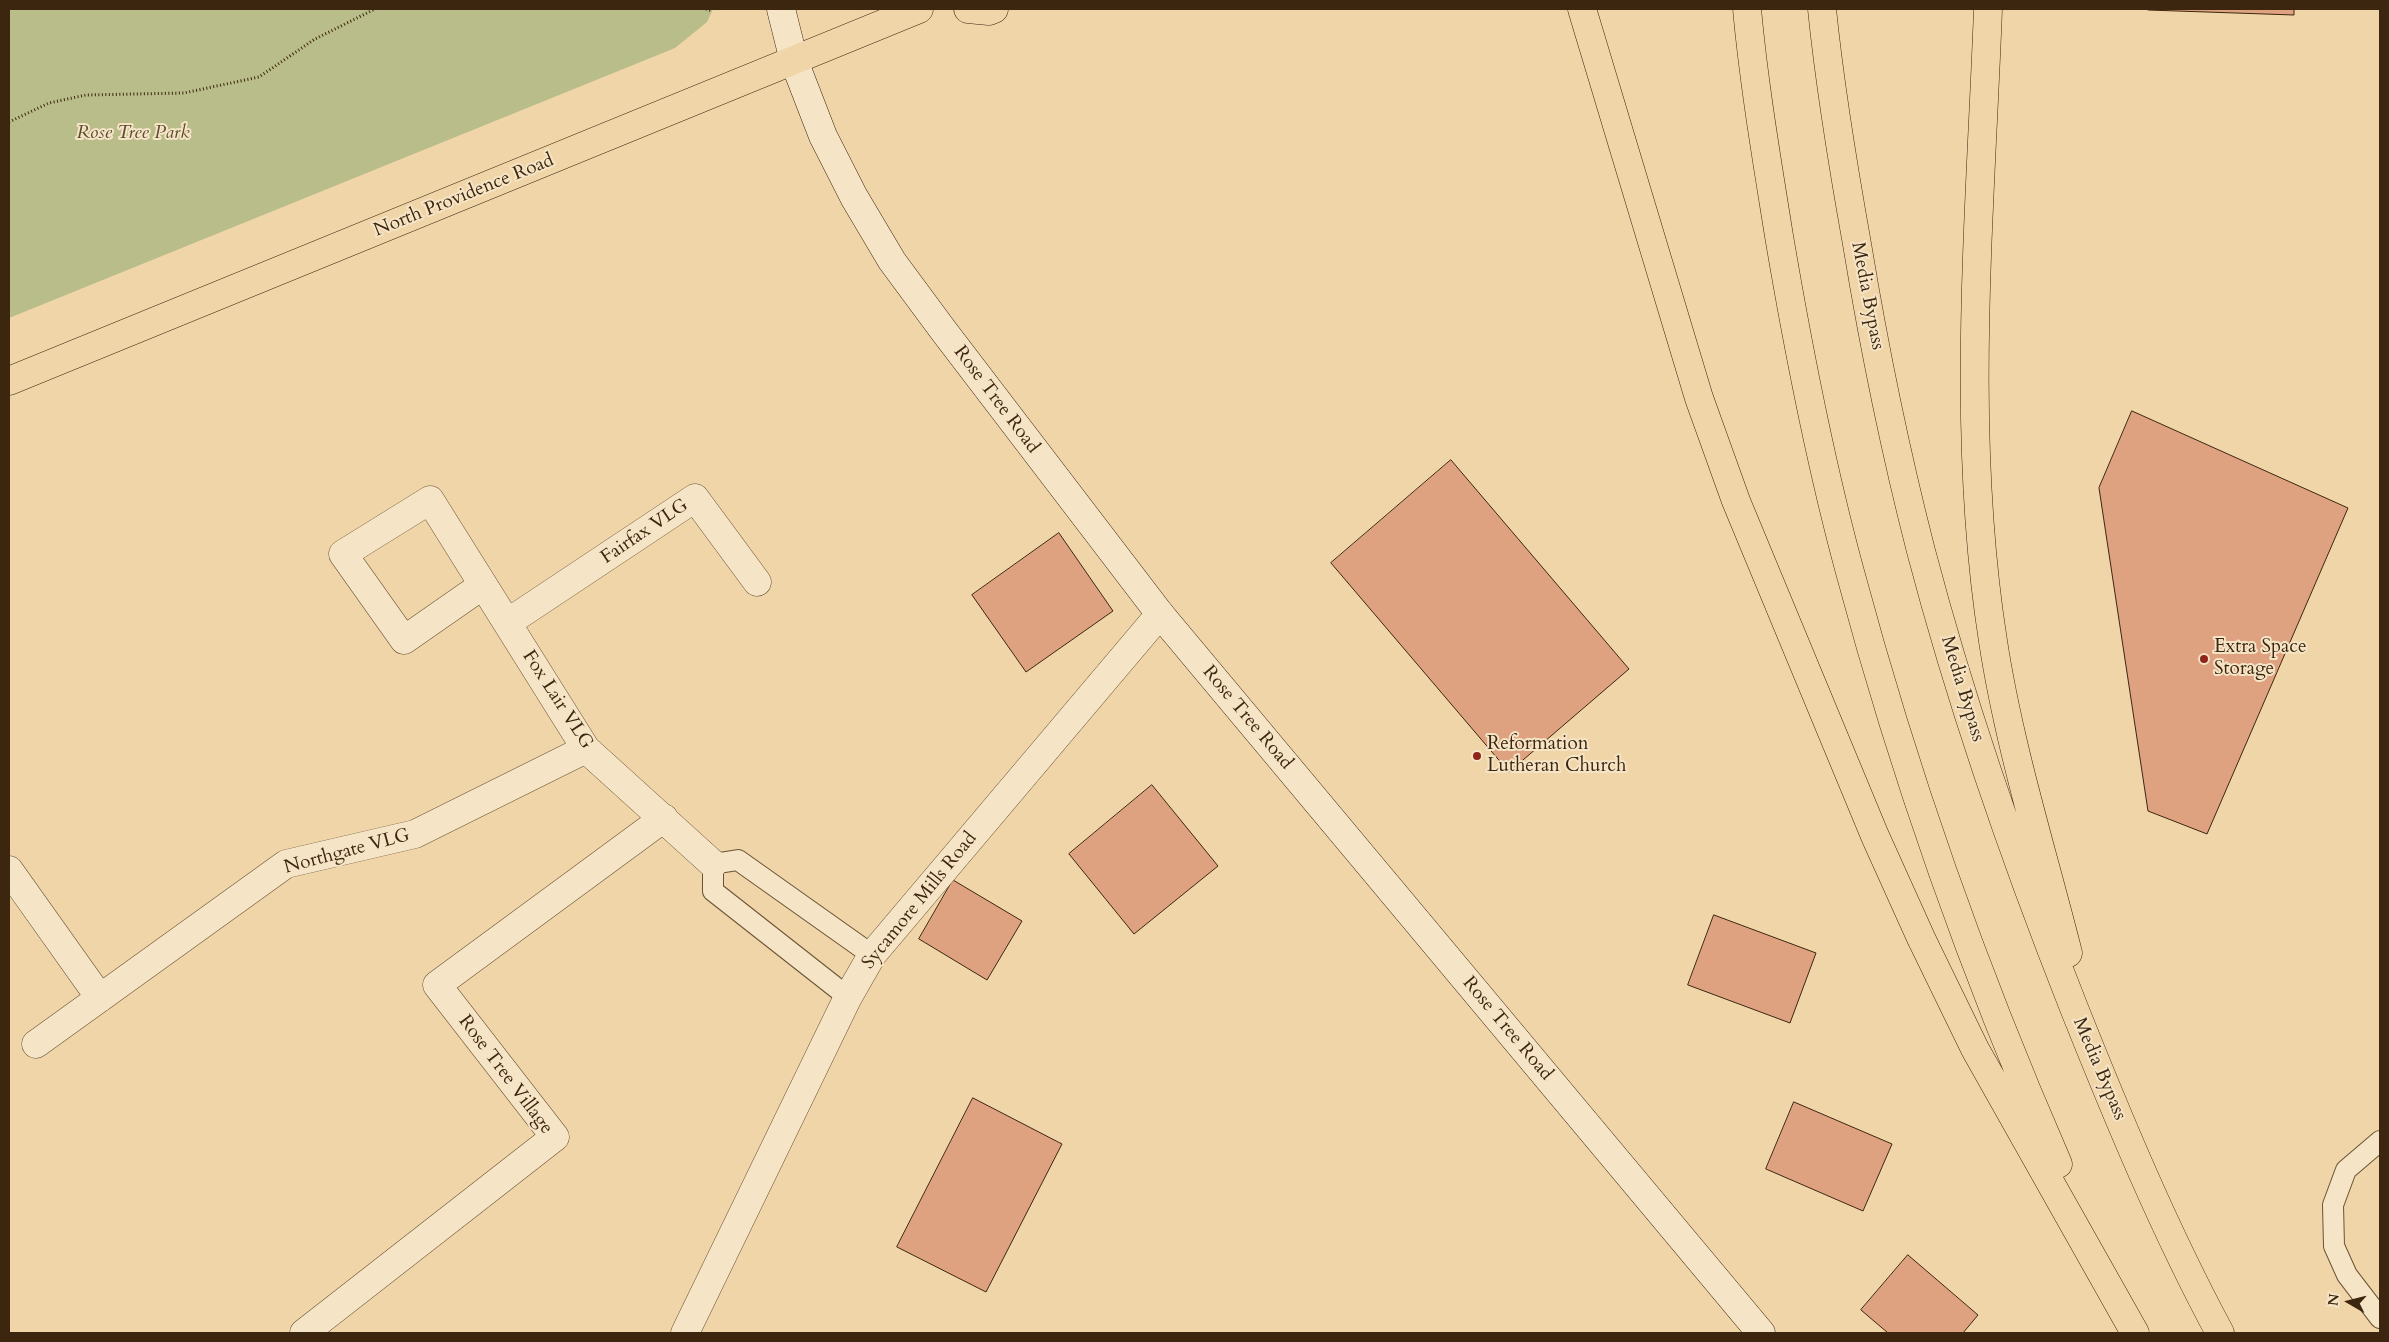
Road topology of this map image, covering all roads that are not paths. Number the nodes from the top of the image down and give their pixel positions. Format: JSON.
{"nodes":[{"id":1,"x":781,"y":9,"type":"edge"},
{"id":2,"x":919,"y":9,"type":"edge"},
{"id":3,"x":968,"y":9,"type":"edge"},
{"id":4,"x":994,"y":9,"type":"edge"},
{"id":5,"x":1582,"y":9,"type":"edge"},
{"id":6,"x":1747,"y":9,"type":"edge"},
{"id":7,"x":1822,"y":9,"type":"edge"},
{"id":8,"x":1988,"y":9,"type":"edge"},
{"id":9,"x":794,"y":61,"type":"junction"},
{"id":10,"x":9,"y":381,"type":"edge"},
{"id":11,"x":757,"y":582,"type":"dead end"},
{"id":12,"x":483,"y":585,"type":"junction"},
{"id":13,"x":1160,"y":614,"type":"junction"},
{"id":14,"x":507,"y":623,"type":"junction"},
{"id":15,"x":586,"y":749,"type":"junction"},
{"id":16,"x":664,"y":818,"type":"junction"},
{"id":17,"x":713,"y":864,"type":"junction"},
{"id":18,"x":9,"y":870,"type":"edge"},
{"id":19,"x":872,"y":954,"type":"junction"},
{"id":20,"x":848,"y":997,"type":"junction"},
{"id":21,"x":100,"y":998,"type":"junction"},
{"id":22,"x":36,"y":1044,"type":"dead end"},
{"id":23,"x":2098,"y":1068,"type":"junction"},
{"id":24,"x":2380,"y":1141,"type":"edge"},
{"id":25,"x":2380,"y":1318,"type":"edge"},
{"id":26,"x":304,"y":1333,"type":"edge"},
{"id":27,"x":685,"y":1333,"type":"edge"},
{"id":28,"x":1761,"y":1333,"type":"edge"},
{"id":29,"x":2136,"y":1333,"type":"edge"},
{"id":30,"x":2220,"y":1333,"type":"edge"}],
"edges":[{"from":1,"to":9,"type":"street","name":"Rose Tree Road"},
{"from":2,"to":9,"type":"main road","name":"North Providence Road"},
{"from":3,"to":4,"type":"main road"},
{"from":5,"to":29,"type":"main road"},
{"from":6,"to":29,"type":"main road"},
{"from":7,"to":23,"type":"main road","name":"Media Bypass"},
{"from":8,"to":23,"type":"main road"},
{"from":9,"to":10,"type":"main road","name":"North Providence Road"},
{"from":9,"to":13,"type":"street","name":"Rose Tree Road"},
{"from":11,"to":14,"type":"street","name":"Fairfax VLG"},
{"from":12,"to":12,"type":"street","name":"Fox Lair VLG"},
{"from":12,"to":14,"type":"street","name":"Fox Lair VLG"},
{"from":13,"to":19,"type":"street","name":"Sycamore Mills Road"},
{"from":13,"to":28,"type":"street","name":"Rose Tree Road"},
{"from":14,"to":15,"type":"street","name":"Fox Lair VLG"},
{"from":15,"to":16,"type":"street","name":"Fox Lair VLG"},
{"from":15,"to":21,"type":"street","name":"Northgate VLG"},
{"from":16,"to":17,"type":"street","name":"Fox Lair VLG"},
{"from":16,"to":26,"type":"street","name":"Rose Tree Village"},
{"from":17,"to":19,"type":"lane"},
{"from":17,"to":20,"type":"lane"},
{"from":18,"to":21,"type":"street"},
{"from":19,"to":20,"type":"street","name":"Sycamore Mills Road"},
{"from":20,"to":27,"type":"street","name":"Sycamore Mills Road"},
{"from":21,"to":22,"type":"street","name":"Northgate VLG"},
{"from":23,"to":30,"type":"main road","name":"Media Bypass"},
{"from":24,"to":25,"type":"lane"}]}
